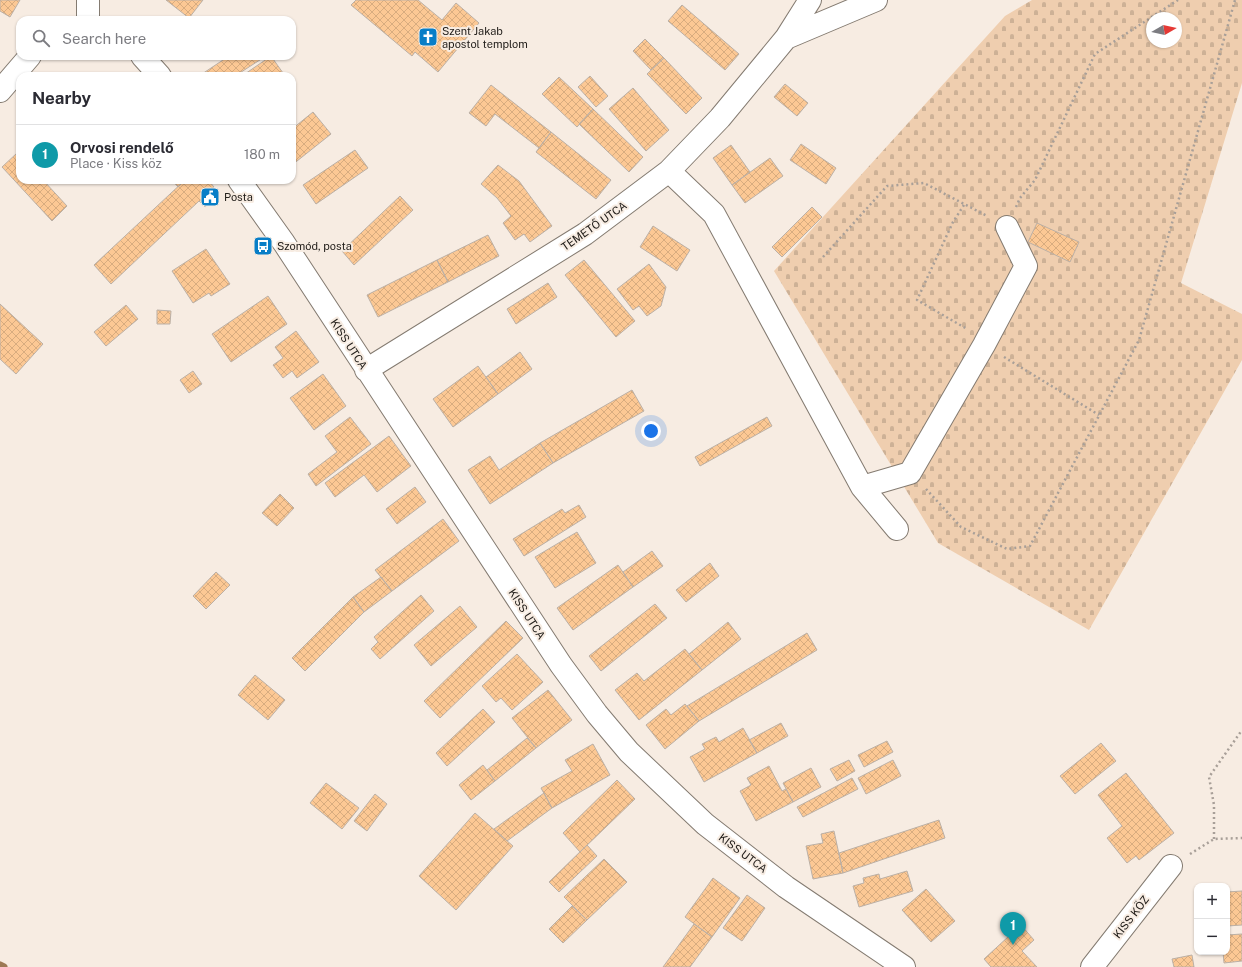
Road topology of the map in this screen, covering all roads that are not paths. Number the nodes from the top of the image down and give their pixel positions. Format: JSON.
{"nodes":[{"id":1,"x":88,"y":0,"type":"edge"},
{"id":2,"x":810,"y":0,"type":"edge"},
{"id":3,"x":876,"y":0,"type":"edge"},
{"id":4,"x":88,"y":16,"type":"edge"},
{"id":5,"x":786,"y":38,"type":"junction"},
{"id":6,"x":27,"y":60,"type":"edge"},
{"id":7,"x":146,"y":60,"type":"edge"},
{"id":8,"x":16,"y":72,"type":"edge"},
{"id":9,"x":16,"y":72,"type":"edge"},
{"id":10,"x":156,"y":72,"type":"edge"},
{"id":11,"x":0,"y":91,"type":"edge"},
{"id":12,"x":669,"y":171,"type":"junction"},
{"id":13,"x":242,"y":184,"type":"edge"},
{"id":14,"x":1007,"y":227,"type":"road end"},
{"id":15,"x":366,"y":370,"type":"junction"},
{"id":16,"x":862,"y":487,"type":"junction"},
{"id":17,"x":897,"y":529,"type":"dead end"},
{"id":18,"x":1171,"y":866,"type":"road end"},
{"id":19,"x":904,"y":967,"type":"edge"},
{"id":20,"x":1092,"y":967,"type":"edge"}],
"edges":[{"from":1,"to":4,"type":"street"},
{"from":2,"to":5,"type":"street","name":"TEMETŐ UTCA"},
{"from":3,"to":5,"type":"street","name":"TEMETŐ UTCA"},
{"from":5,"to":12,"type":"street","name":"TEMETŐ UTCA"},
{"from":6,"to":8,"type":"street"},
{"from":7,"to":10,"type":"street"},
{"from":9,"to":11,"type":"street"},
{"from":12,"to":15,"type":"street","name":"TEMETŐ UTCA"},
{"from":12,"to":16,"type":"street"},
{"from":13,"to":15,"type":"street","name":"KISS UTCA"},
{"from":14,"to":16,"type":"street"},
{"from":15,"to":19,"type":"street","name":"KISS UTCA"},
{"from":16,"to":17,"type":"street"},
{"from":18,"to":20,"type":"street","name":"KISS KÖZ"}]}
